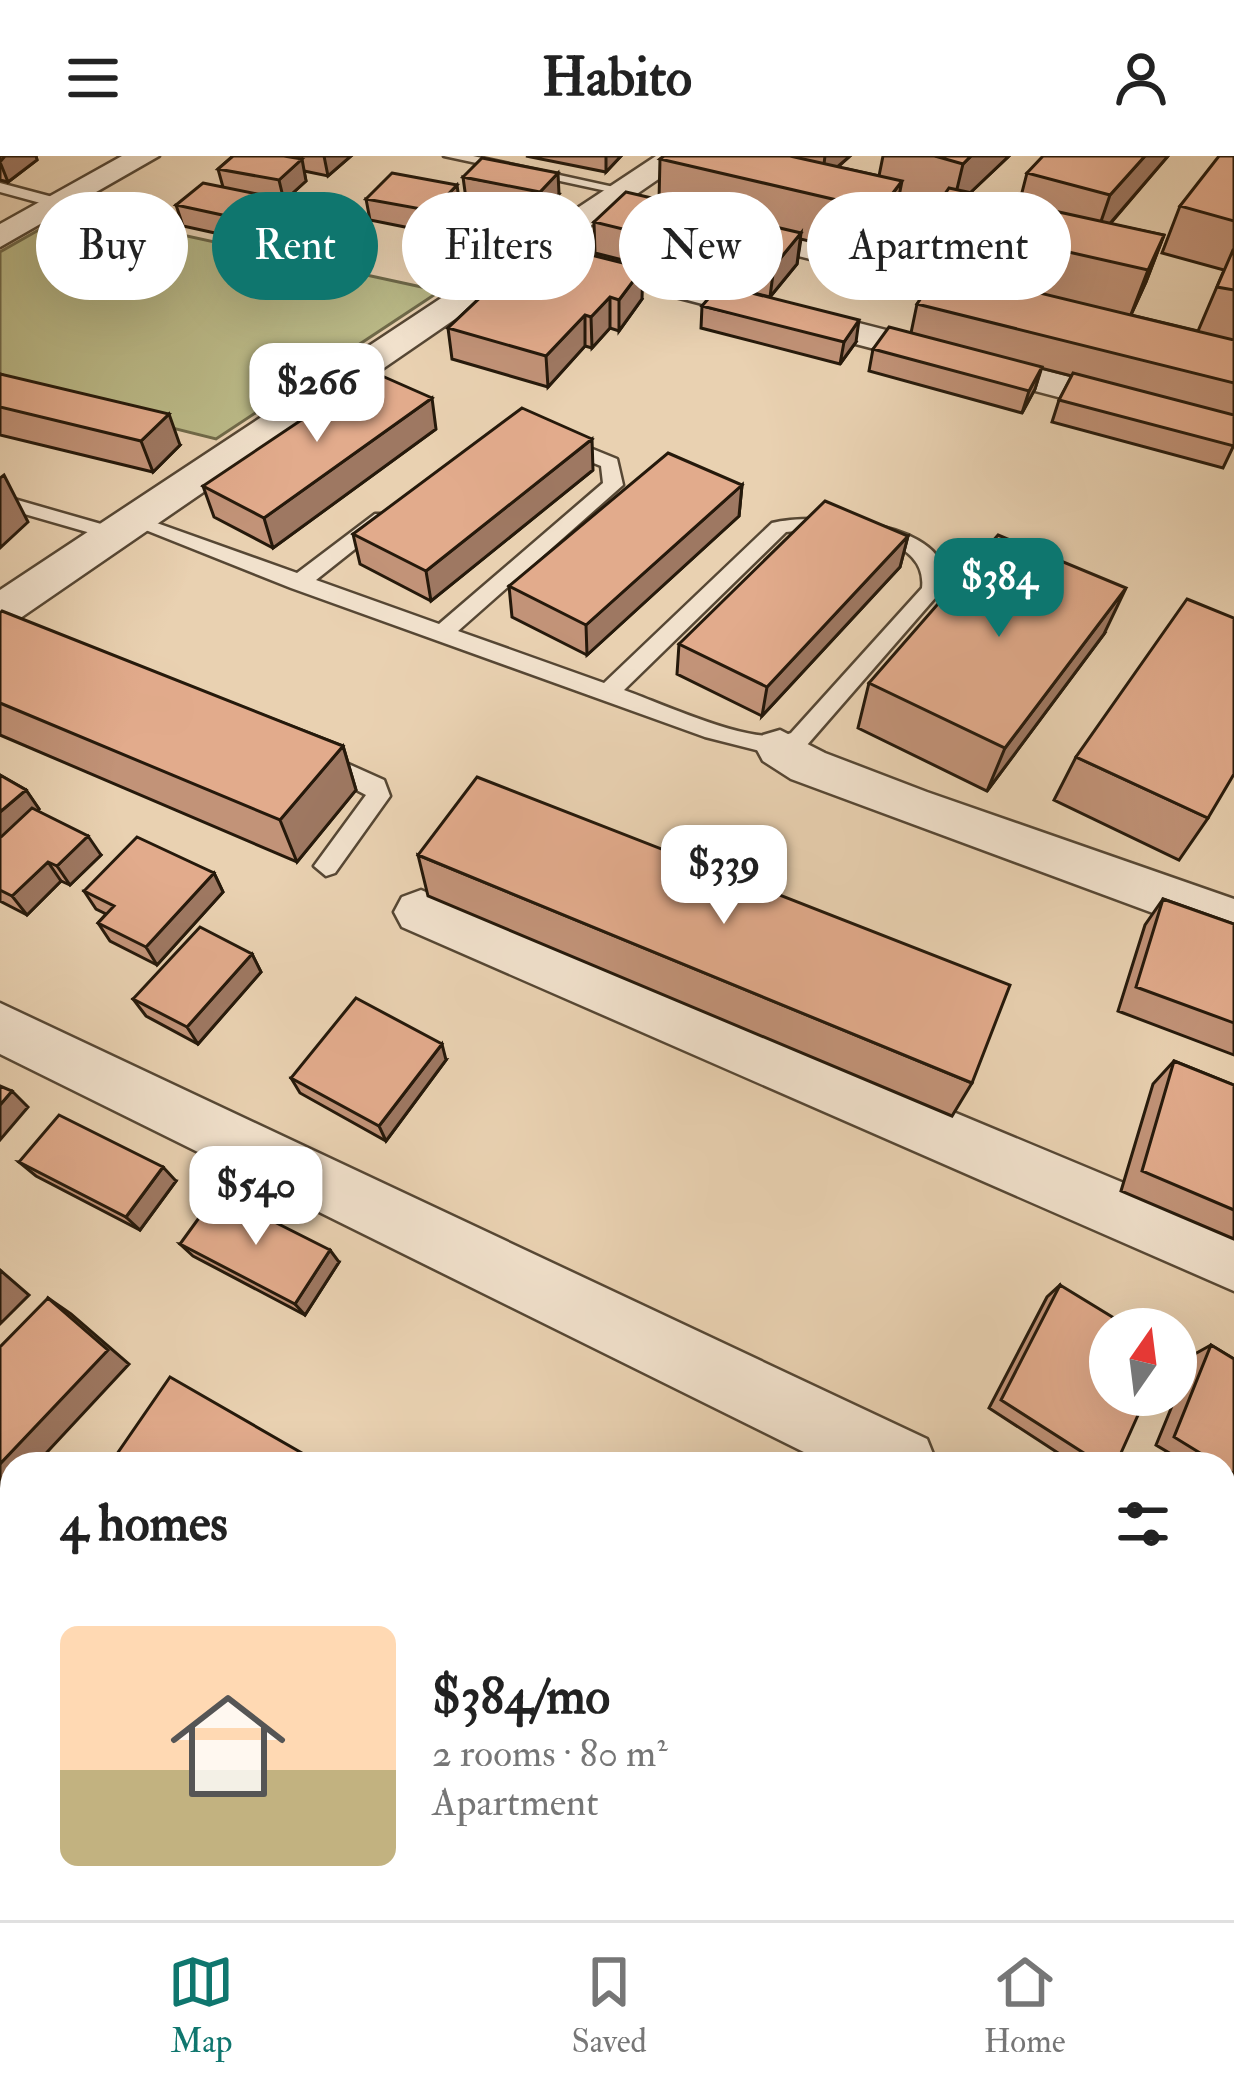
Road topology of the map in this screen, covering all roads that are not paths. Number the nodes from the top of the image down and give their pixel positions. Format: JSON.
{"nodes":[{"id":1,"x":144,"y":156,"type":"edge"},
{"id":2,"x":451,"y":156,"type":"edge"},
{"id":3,"x":677,"y":156,"type":"edge"},
{"id":4,"x":0,"y":188,"type":"edge"},
{"id":5,"x":79,"y":192,"type":"edge"},
{"id":6,"x":618,"y":195,"type":"junction"},
{"id":7,"x":36,"y":197,"type":"edge"},
{"id":8,"x":595,"y":211,"type":"edge"},
{"id":9,"x":36,"y":216,"type":"edge"},
{"id":10,"x":0,"y":237,"type":"edge"},
{"id":11,"x":595,"y":266,"type":"edge"},
{"id":12,"x":463,"y":300,"type":"edge"},
{"id":13,"x":1050,"y":308,"type":"edge"},
{"id":14,"x":1234,"y":431,"type":"edge"},
{"id":15,"x":549,"y":437,"type":"edge"},
{"id":16,"x":0,"y":501,"type":"edge"},
{"id":17,"x":401,"y":503,"type":"edge"},
{"id":18,"x":124,"y":528,"type":"junction"},
{"id":19,"x":298,"y":583,"type":"junction"},
{"id":20,"x":0,"y":611,"type":"edge"},
{"id":21,"x":441,"y":634,"type":"junction"},
{"id":22,"x":607,"y":694,"type":"junction"},
{"id":23,"x":780,"y":748,"type":"junction"},
{"id":24,"x":302,"y":753,"type":"edge"},
{"id":25,"x":326,"y":866,"type":"dead end"},
{"id":26,"x":421,"y":912,"type":"edge"},
{"id":27,"x":1234,"y":921,"type":"edge"},
{"id":28,"x":0,"y":1027,"type":"edge"},
{"id":29,"x":1234,"y":1260,"type":"edge"},
{"id":30,"x":877,"y":1452,"type":"edge"}],
"edges":[{"from":1,"to":5,"type":"street"},
{"from":2,"to":6,"type":"lane"},
{"from":3,"to":6,"type":"street"},
{"from":4,"to":7,"type":"lane"},
{"from":6,"to":8,"type":"street"},
{"from":6,"to":13,"type":"street"},
{"from":9,"to":10,"type":"street"},
{"from":11,"to":14,"type":"street"},
{"from":12,"to":18,"type":"street"},
{"from":15,"to":21,"type":"lane"},
{"from":16,"to":18,"type":"lane"},
{"from":17,"to":19,"type":"lane"},
{"from":18,"to":19,"type":"lane"},
{"from":18,"to":20,"type":"street"},
{"from":19,"to":21,"type":"lane"},
{"from":21,"to":22,"type":"lane"},
{"from":22,"to":23,"type":"lane"},
{"from":22,"to":23,"type":"lane"},
{"from":23,"to":27,"type":"street"},
{"from":24,"to":25,"type":"lane"},
{"from":26,"to":29,"type":"street"},
{"from":28,"to":30,"type":"street"}]}
